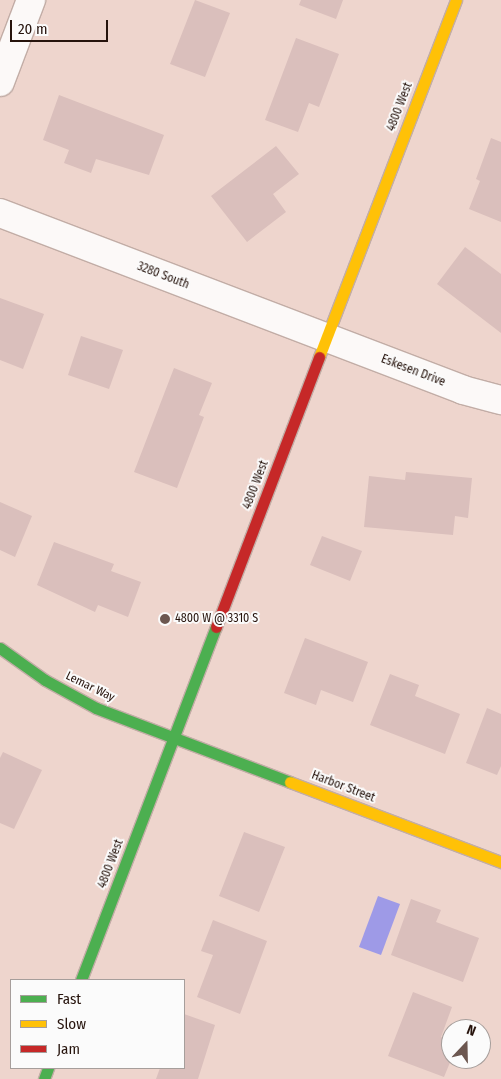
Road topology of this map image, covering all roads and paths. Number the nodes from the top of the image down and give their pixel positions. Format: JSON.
{"nodes":[{"id":1,"x":31,"y":0,"type":"edge"},
{"id":2,"x":456,"y":0,"type":"edge"},
{"id":3,"x":0,"y":82,"type":"edge"},
{"id":4,"x":0,"y":213,"type":"edge"},
{"id":5,"x":327,"y":338,"type":"junction"},
{"id":6,"x":501,"y":400,"type":"edge"},
{"id":7,"x":0,"y":648,"type":"edge"},
{"id":8,"x":174,"y":737,"type":"junction"},
{"id":9,"x":501,"y":862,"type":"edge"},
{"id":10,"x":81,"y":979,"type":"edge"}],
"edges":[{"from":1,"to":3,"type":"street"},
{"from":2,"to":5,"type":"main road","name":"4800 West"},
{"from":4,"to":5,"type":"street","name":"3280 South"},
{"from":5,"to":6,"type":"street","name":"Eskesen Drive"},
{"from":5,"to":8,"type":"main road","name":"4800 West"},
{"from":7,"to":8,"type":"main road","name":"Lemar Way"},
{"from":8,"to":9,"type":"main road","name":"Harbor Street"},
{"from":8,"to":10,"type":"main road","name":"4800 West"}]}
